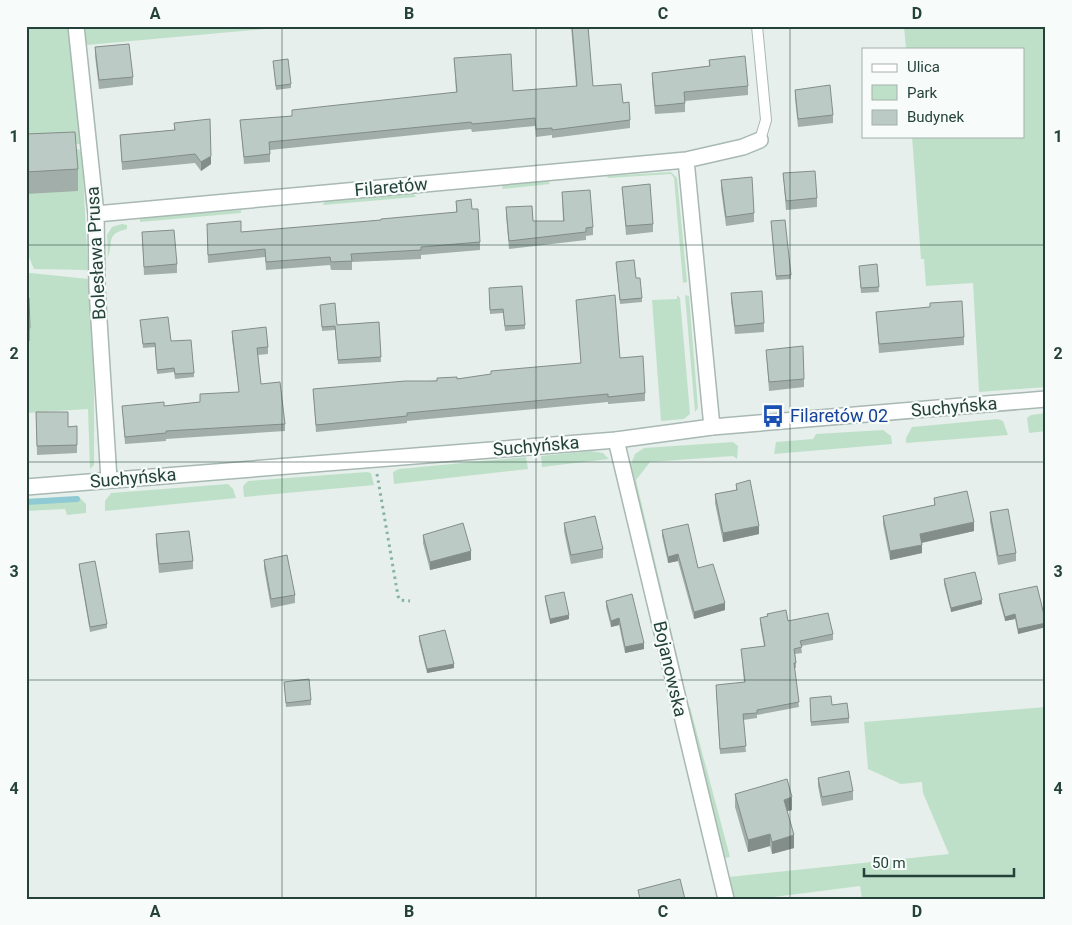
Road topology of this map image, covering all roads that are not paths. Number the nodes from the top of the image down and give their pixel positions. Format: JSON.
{"nodes":[{"id":1,"x":76,"y":26,"type":"edge"},
{"id":2,"x":757,"y":26,"type":"edge"},
{"id":3,"x":760,"y":140,"type":"joint"},
{"id":4,"x":686,"y":160,"type":"junction"},
{"id":5,"x":96,"y":214,"type":"junction"},
{"id":6,"x":1046,"y":399,"type":"edge"},
{"id":7,"x":712,"y":427,"type":"junction"},
{"id":8,"x":616,"y":440,"type":"junction"},
{"id":9,"x":109,"y":480,"type":"junction"},
{"id":10,"x":26,"y":487,"type":"edge"},
{"id":11,"x":726,"y":899,"type":"edge"}],
"edges":[{"from":1,"to":5,"type":"street","name":"Bolesława Prusa"},
{"from":2,"to":3,"type":"lane"},
{"from":3,"to":4,"type":"street","name":"Filaretów"},
{"from":4,"to":5,"type":"street","name":"Filaretów"},
{"from":4,"to":7,"type":"street"},
{"from":5,"to":9,"type":"street","name":"Bolesława Prusa"},
{"from":6,"to":7,"type":"street","name":"Suchyńska"},
{"from":7,"to":8,"type":"street","name":"Suchyńska"},
{"from":8,"to":9,"type":"street","name":"Suchyńska"},
{"from":8,"to":11,"type":"street","name":"Bojanowska"},
{"from":9,"to":10,"type":"street","name":"Suchyńska"}]}
